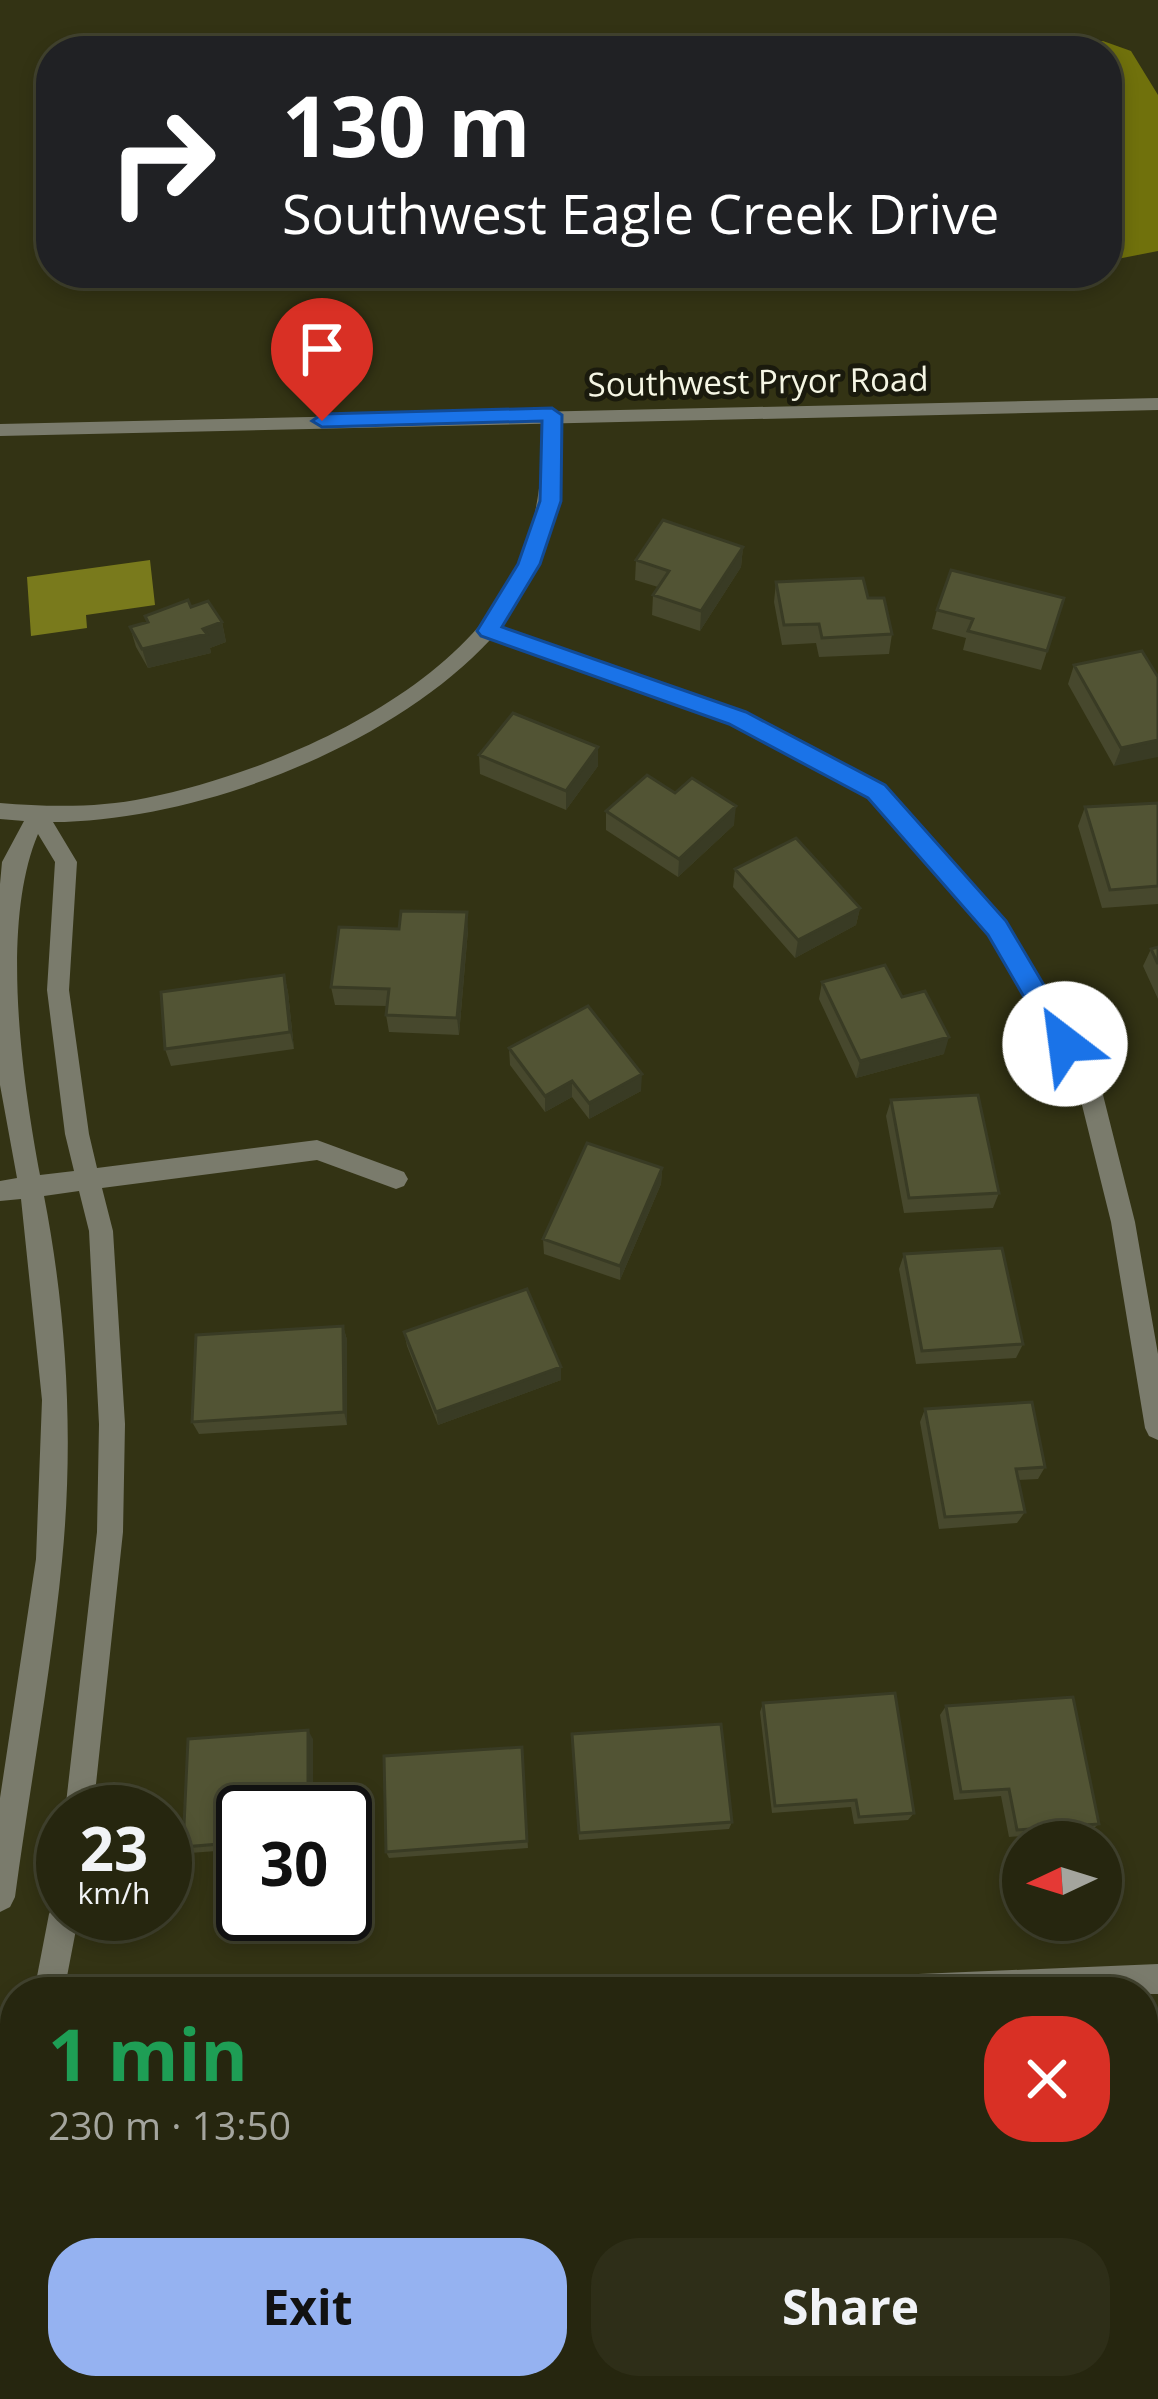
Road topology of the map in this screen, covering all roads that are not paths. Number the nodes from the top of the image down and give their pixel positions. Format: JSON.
{"nodes":[{"id":1,"x":1158,"y":404,"type":"edge"},
{"id":2,"x":552,"y":415,"type":"junction"},
{"id":3,"x":0,"y":430,"type":"edge"},
{"id":4,"x":488,"y":631,"type":"junction"},
{"id":5,"x":0,"y":811,"type":"edge"},
{"id":6,"x":38,"y":815,"type":"junction"},
{"id":7,"x":88,"y":1178,"type":"junction"},
{"id":8,"x":396,"y":1179,"type":"dead end"},
{"id":9,"x":29,"y":1187,"type":"junction"},
{"id":10,"x":0,"y":1192,"type":"edge"},
{"id":11,"x":1158,"y":1428,"type":"edge"},
{"id":12,"x":82,"y":1785,"type":"edge"},
{"id":13,"x":0,"y":1897,"type":"edge"},
{"id":14,"x":59,"y":1941,"type":"edge"},
{"id":15,"x":52,"y":1977,"type":"edge"}],
"edges":[{"from":1,"to":2,"type":"street","name":"Southwest Pryor Road"},
{"from":2,"to":3,"type":"street","name":"Southwest Pryor Road"},
{"from":2,"to":4,"type":"street"},
{"from":4,"to":6,"type":"street"},
{"from":4,"to":11,"type":"street"},
{"from":5,"to":6,"type":"street"},
{"from":6,"to":7,"type":"street"},
{"from":6,"to":9,"type":"street"},
{"from":7,"to":8,"type":"street"},
{"from":7,"to":9,"type":"street"},
{"from":7,"to":12,"type":"street"},
{"from":9,"to":10,"type":"street"},
{"from":9,"to":13,"type":"street"},
{"from":14,"to":15,"type":"street"}]}
